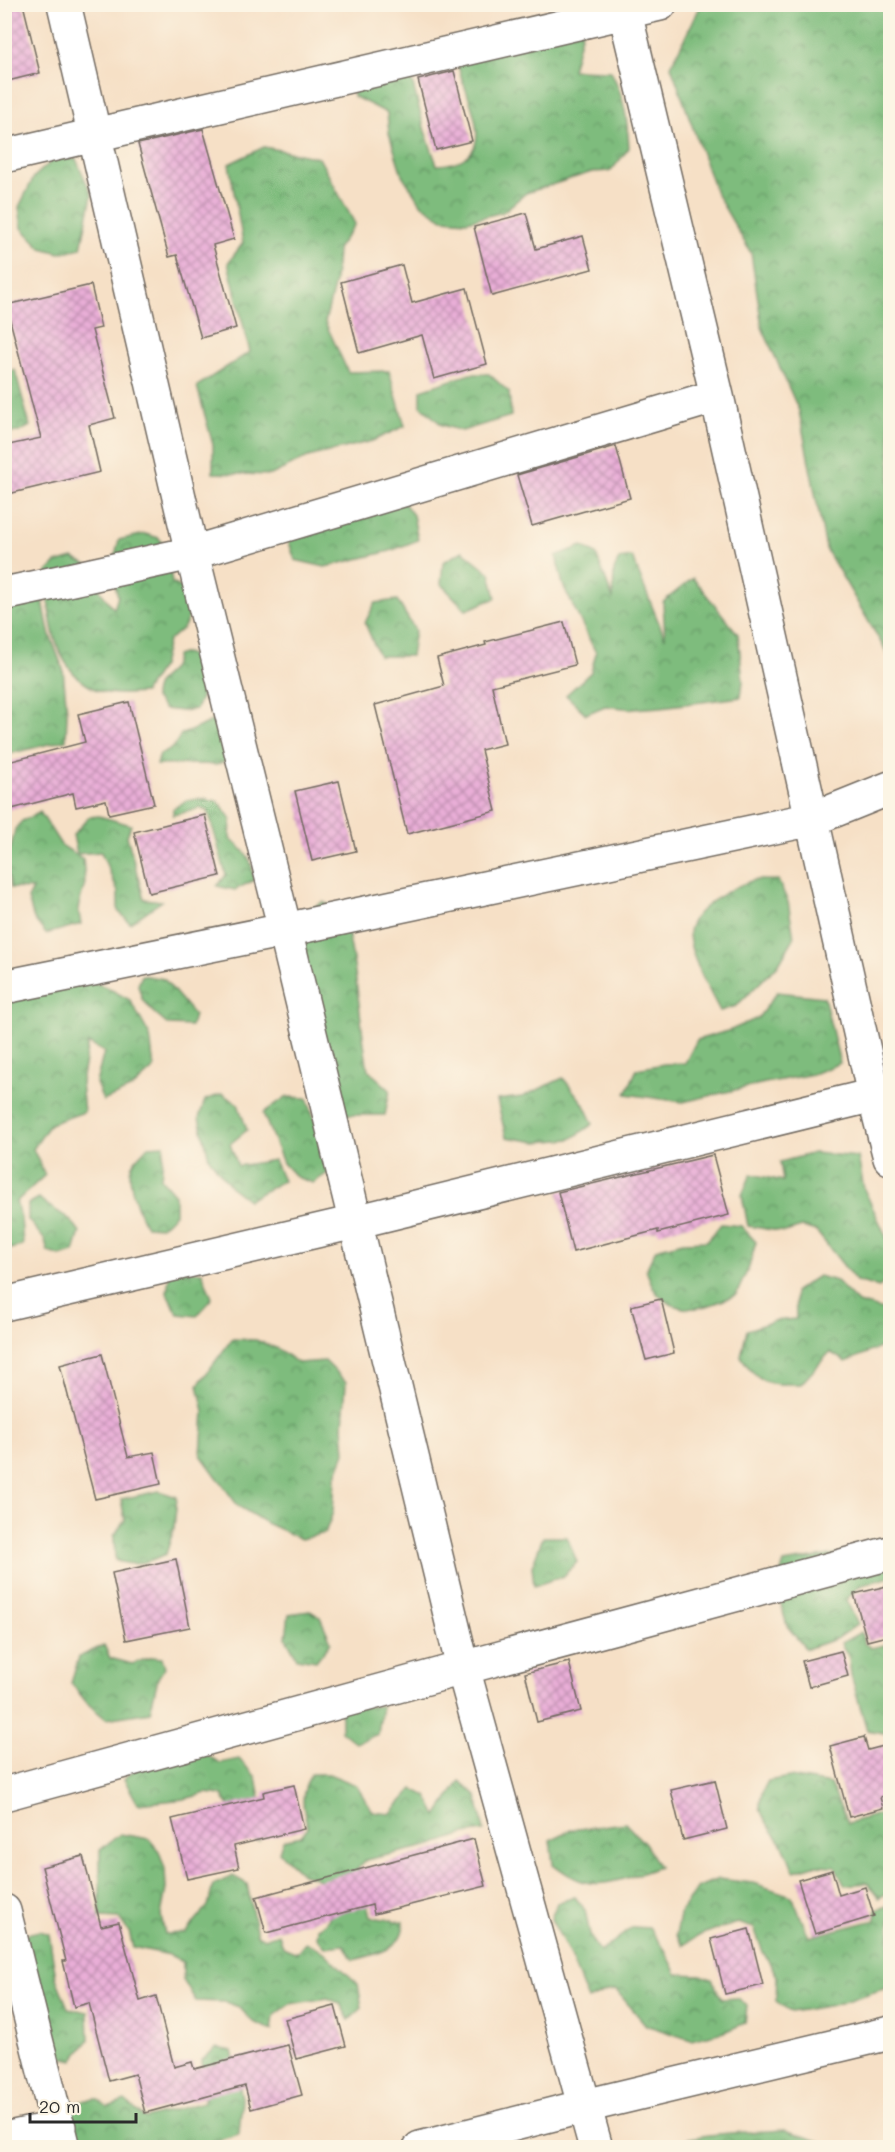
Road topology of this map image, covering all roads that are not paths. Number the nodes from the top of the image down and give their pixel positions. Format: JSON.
{"nodes":[{"id":1,"x":64,"y":4,"type":"edge"},
{"id":2,"x":660,"y":4,"type":"edge"},
{"id":3,"x":624,"y":9,"type":"edge"},
{"id":4,"x":94,"y":135,"type":"junction"},
{"id":5,"x":4,"y":156,"type":"edge"},
{"id":6,"x":717,"y":396,"type":"junction"},
{"id":7,"x":192,"y":553,"type":"junction"},
{"id":8,"x":4,"y":594,"type":"edge"},
{"id":9,"x":891,"y":788,"type":"edge"},
{"id":10,"x":813,"y":819,"type":"junction"},
{"id":11,"x":285,"y":930,"type":"junction"},
{"id":12,"x":4,"y":987,"type":"edge"},
{"id":13,"x":874,"y":1095,"type":"junction"},
{"id":14,"x":891,"y":1158,"type":"edge"},
{"id":15,"x":355,"y":1222,"type":"junction"},
{"id":16,"x":4,"y":1304,"type":"edge"},
{"id":17,"x":891,"y":1553,"type":"edge"},
{"id":18,"x":463,"y":1668,"type":"junction"},
{"id":19,"x":4,"y":1794,"type":"edge"},
{"id":20,"x":4,"y":1911,"type":"edge"},
{"id":21,"x":891,"y":2033,"type":"edge"},
{"id":22,"x":585,"y":2106,"type":"junction"},
{"id":23,"x":61,"y":2137,"type":"edge"},
{"id":24,"x":4,"y":2139,"type":"edge"},
{"id":25,"x":420,"y":2148,"type":"edge"},
{"id":26,"x":596,"y":2148,"type":"edge"}],
"edges":[{"from":1,"to":4,"type":"street"},
{"from":2,"to":3,"type":"street"},
{"from":3,"to":4,"type":"street"},
{"from":3,"to":6,"type":"street"},
{"from":4,"to":5,"type":"street"},
{"from":4,"to":7,"type":"street"},
{"from":6,"to":7,"type":"street"},
{"from":6,"to":10,"type":"street"},
{"from":7,"to":8,"type":"street"},
{"from":7,"to":11,"type":"street"},
{"from":9,"to":10,"type":"street"},
{"from":10,"to":11,"type":"street"},
{"from":10,"to":13,"type":"street"},
{"from":11,"to":12,"type":"street"},
{"from":11,"to":15,"type":"street"},
{"from":13,"to":14,"type":"street"},
{"from":13,"to":15,"type":"street"},
{"from":15,"to":16,"type":"street"},
{"from":15,"to":18,"type":"street"},
{"from":17,"to":18,"type":"street"},
{"from":18,"to":19,"type":"street"},
{"from":18,"to":22,"type":"street"},
{"from":20,"to":23,"type":"street"},
{"from":21,"to":22,"type":"street"},
{"from":22,"to":25,"type":"street"},
{"from":22,"to":26,"type":"street"},
{"from":23,"to":24,"type":"street"}]}
